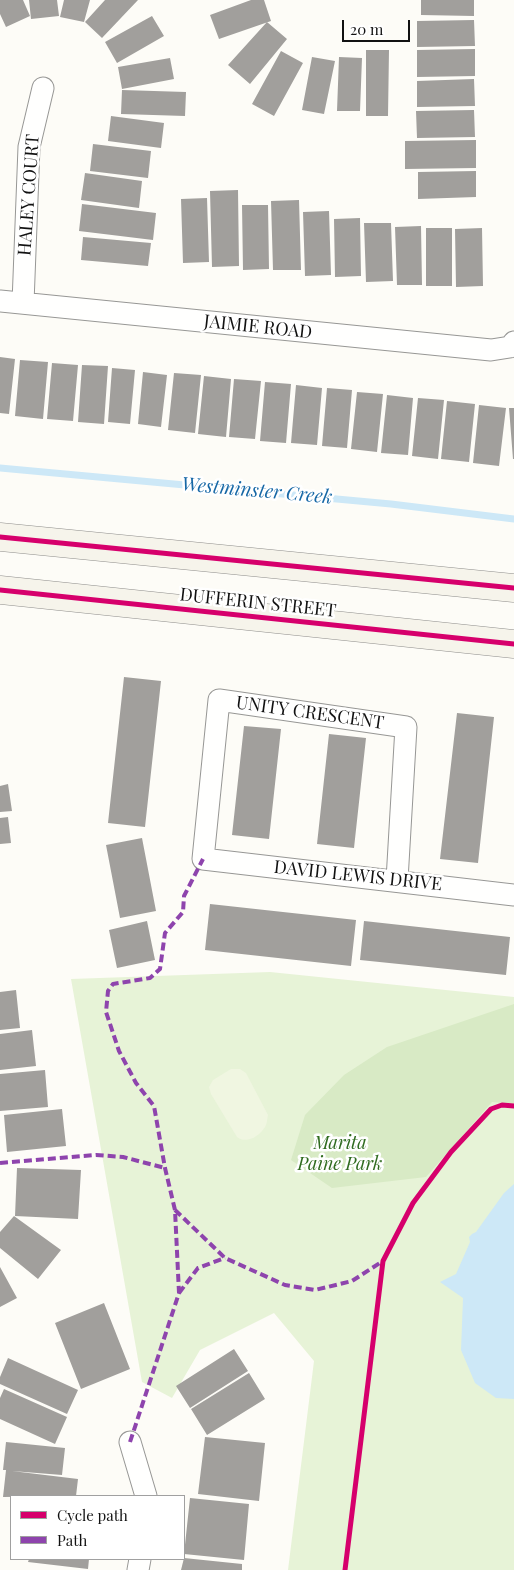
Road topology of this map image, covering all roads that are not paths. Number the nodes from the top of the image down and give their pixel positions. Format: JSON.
{"nodes":[{"id":1,"x":43,"y":88,"type":"dead end"},
{"id":2,"x":0,"y":301,"type":"edge"},
{"id":3,"x":23,"y":303,"type":"junction"},
{"id":4,"x":514,"y":342,"type":"edge"},
{"id":5,"x":0,"y":537,"type":"edge"},
{"id":6,"x":514,"y":588,"type":"edge"},
{"id":7,"x":0,"y":590,"type":"edge"},
{"id":8,"x":514,"y":644,"type":"edge"},
{"id":9,"x":203,"y":859,"type":"joint"},
{"id":10,"x":397,"y":880,"type":"junction"},
{"id":11,"x":514,"y":894,"type":"edge"},
{"id":12,"x":130,"y":1442,"type":"dead end"},
{"id":13,"x":146,"y":1495,"type":"edge"}],
"edges":[{"from":1,"to":3,"type":"street","name":"HALEY COURT"},
{"from":2,"to":3,"type":"street","name":"JAIMIE ROAD"},
{"from":3,"to":4,"type":"street","name":"JAIMIE ROAD"},
{"from":5,"to":6,"type":"main road"},
{"from":7,"to":8,"type":"main road","name":"DUFFERIN STREET"},
{"from":9,"to":10,"type":"street","name":"DAVID LEWIS DRIVE"},
{"from":9,"to":10,"type":"street","name":"UNITY CRESCENT"},
{"from":10,"to":11,"type":"street","name":"DAVID LEWIS DRIVE"},
{"from":12,"to":13,"type":"street"}]}
